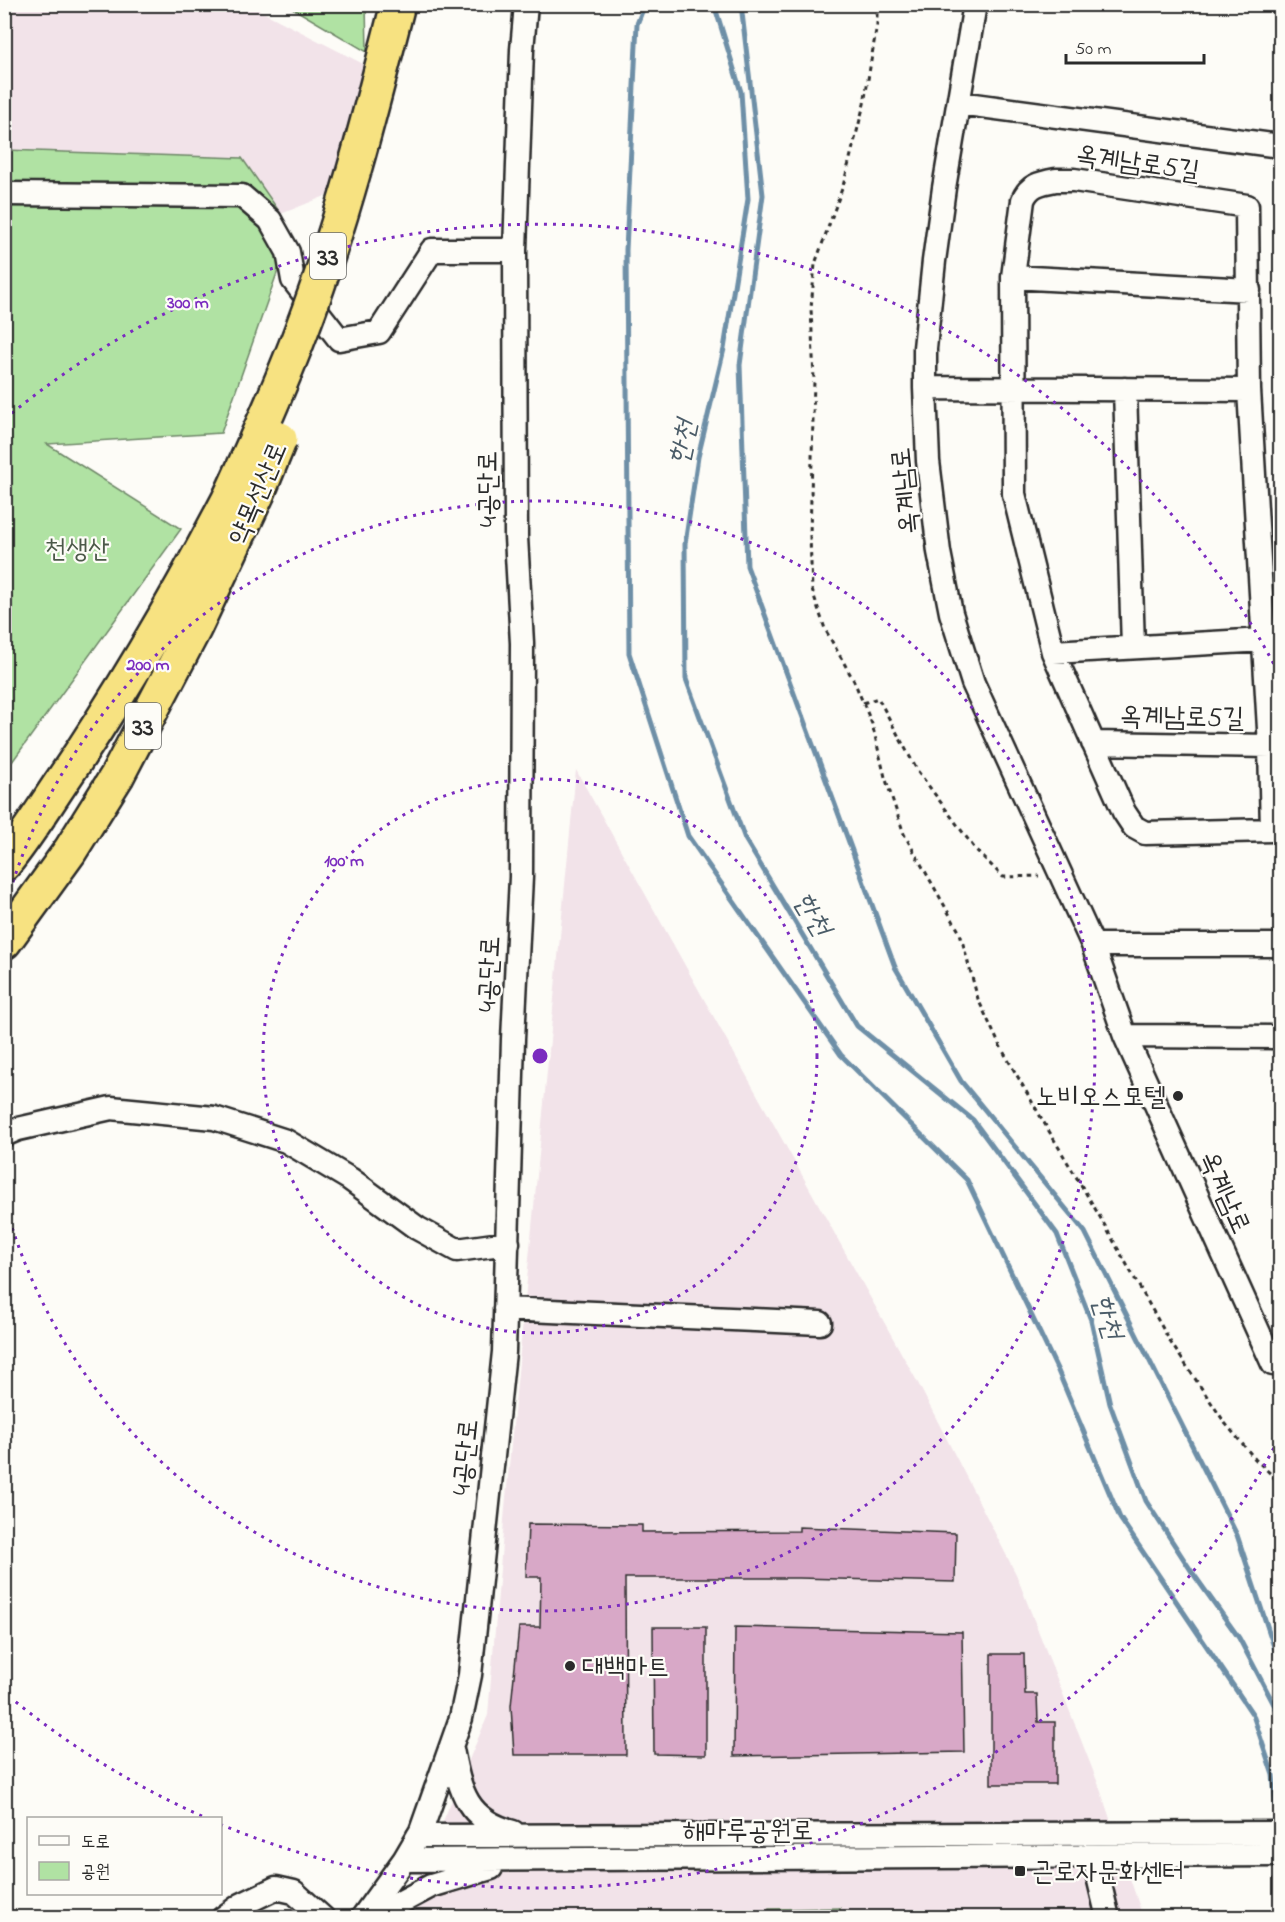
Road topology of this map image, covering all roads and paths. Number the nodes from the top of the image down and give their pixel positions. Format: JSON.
{"nodes":[{"id":1,"x":398,"y":4,"type":"edge"},
{"id":2,"x":421,"y":4,"type":"edge"},
{"id":3,"x":526,"y":4,"type":"edge"},
{"id":4,"x":877,"y":4,"type":"edge"},
{"id":5,"x":975,"y":4,"type":"edge"},
{"id":6,"x":959,"y":103,"type":"junction"},
{"id":7,"x":1281,"y":146,"type":"edge"},
{"id":8,"x":6,"y":194,"type":"dead end"},
{"id":9,"x":515,"y":250,"type":"junction"},
{"id":10,"x":1012,"y":277,"type":"junction"},
{"id":11,"x":1249,"y":290,"type":"junction"},
{"id":12,"x":925,"y":388,"type":"junction"},
{"id":13,"x":1013,"y":388,"type":"junction"},
{"id":14,"x":1125,"y":389,"type":"junction"},
{"id":15,"x":1249,"y":390,"type":"junction"},
{"id":16,"x":244,"y":496,"type":"junction"},
{"id":17,"x":1264,"y":640,"type":"junction"},
{"id":18,"x":1132,"y":647,"type":"junction"},
{"id":19,"x":1053,"y":652,"type":"junction"},
{"id":20,"x":863,"y":703,"type":"junction"},
{"id":21,"x":1094,"y":743,"type":"junction"},
{"id":22,"x":1270,"y":746,"type":"junction"},
{"id":23,"x":4,"y":864,"type":"edge"},
{"id":24,"x":1060,"y":875,"type":"junction"},
{"id":25,"x":4,"y":942,"type":"edge"},
{"id":26,"x":1093,"y":945,"type":"junction"},
{"id":27,"x":1281,"y":945,"type":"edge"},
{"id":28,"x":1125,"y":1036,"type":"junction"},
{"id":29,"x":1281,"y":1037,"type":"edge"},
{"id":30,"x":4,"y":1134,"type":"edge"},
{"id":31,"x":507,"y":1243,"type":"junction"},
{"id":32,"x":505,"y":1309,"type":"junction"},
{"id":33,"x":820,"y":1323,"type":"dead end"},
{"id":34,"x":1281,"y":1365,"type":"edge"},
{"id":35,"x":1281,"y":1488,"type":"edge"},
{"id":36,"x":452,"y":1746,"type":"junction"},
{"id":37,"x":1281,"y":1833,"type":"edge"},
{"id":38,"x":1088,"y":1834,"type":"junction"},
{"id":39,"x":418,"y":1836,"type":"junction"},
{"id":40,"x":526,"y":1836,"type":"junction"},
{"id":41,"x":1281,"y":1855,"type":"edge"},
{"id":42,"x":1093,"y":1856,"type":"junction"},
{"id":43,"x":404,"y":1860,"type":"junction"},
{"id":44,"x":522,"y":1860,"type":"junction"},
{"id":45,"x":223,"y":1917,"type":"edge"},
{"id":46,"x":323,"y":1917,"type":"edge"},
{"id":47,"x":362,"y":1917,"type":"edge"},
{"id":48,"x":371,"y":1917,"type":"edge"},
{"id":49,"x":1108,"y":1917,"type":"edge"}],
"edges":[{"from":1,"to":16,"type":"highway","name":"약목선산로","number":"33","bridge":true},
{"from":2,"to":16,"type":"highway","name":"약목선산로","number":"33","bridge":true},
{"from":3,"to":9,"type":"street","name":"4공단로"},
{"from":4,"to":20,"type":"path"},
{"from":5,"to":6,"type":"street","name":"옥계남로"},
{"from":6,"to":7,"type":"street"},
{"from":6,"to":12,"type":"street","name":"옥계남로"},
{"from":8,"to":9,"type":"street"},
{"from":9,"to":31,"type":"street","name":"4공단로"},
{"from":10,"to":11,"type":"street"},
{"from":10,"to":11,"type":"street","name":"옥계남로5길"},
{"from":10,"to":13,"type":"street","name":"옥계남로5길"},
{"from":11,"to":15,"type":"street","name":"옥계남로5길"},
{"from":12,"to":13,"type":"street"},
{"from":12,"to":24,"type":"street","name":"옥계남로"},
{"from":13,"to":14,"type":"street"},
{"from":13,"to":19,"type":"street","name":"옥계남로5길"},
{"from":14,"to":15,"type":"street"},
{"from":14,"to":18,"type":"street"},
{"from":15,"to":17,"type":"street","name":"옥계남로5길"},
{"from":16,"to":23,"type":"highway","name":"약목선산로","number":"33"},
{"from":16,"to":25,"type":"highway","name":"약목선산로","number":"33"},
{"from":17,"to":18,"type":"street"},
{"from":17,"to":22,"type":"street","name":"옥계남로5길"},
{"from":18,"to":19,"type":"street"},
{"from":19,"to":21,"type":"street","name":"옥계남로5길"},
{"from":20,"to":24,"type":"path"},
{"from":20,"to":35,"type":"path"},
{"from":21,"to":22,"type":"street","name":"옥계남로5길"},
{"from":21,"to":22,"type":"street","name":"옥계남로5길"},
{"from":24,"to":26,"type":"street","name":"옥계남로"},
{"from":26,"to":27,"type":"street"},
{"from":26,"to":28,"type":"street","name":"옥계남로"},
{"from":28,"to":29,"type":"street"},
{"from":28,"to":34,"type":"street","name":"옥계남로"},
{"from":30,"to":31,"type":"street"},
{"from":31,"to":32,"type":"street","name":"4공단로"},
{"from":32,"to":33,"type":"street"},
{"from":32,"to":36,"type":"street","name":"4공단로"},
{"from":36,"to":39,"type":"street","name":"4공단로"},
{"from":36,"to":40,"type":"street"},
{"from":37,"to":38,"type":"street","name":"해마루공원로"},
{"from":38,"to":40,"type":"street","name":"해마루공원로"},
{"from":38,"to":42,"type":"street"},
{"from":39,"to":40,"type":"street","name":"해마루공원로"},
{"from":39,"to":43,"type":"street","name":"4공단로"},
{"from":41,"to":42,"type":"street","name":"해마루공원로"},
{"from":42,"to":44,"type":"street","name":"해마루공원로"},
{"from":42,"to":49,"type":"street"},
{"from":43,"to":44,"type":"street","name":"해마루공원로"},
{"from":43,"to":47,"type":"street","name":"4공단로"},
{"from":44,"to":48,"type":"street"},
{"from":45,"to":46,"type":"street"}]}
